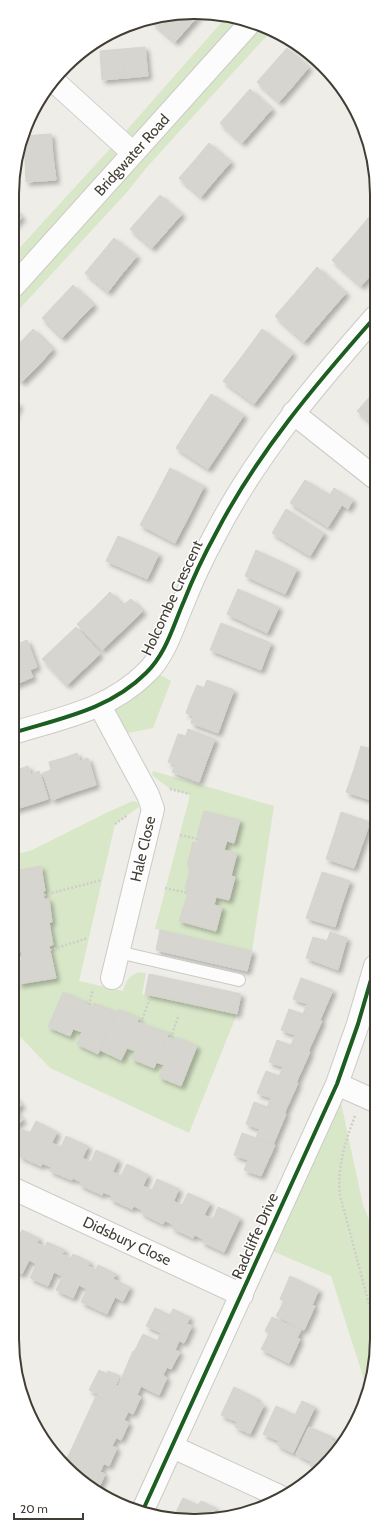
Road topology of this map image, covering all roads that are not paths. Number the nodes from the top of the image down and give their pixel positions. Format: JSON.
{"nodes":[{"id":1,"x":247,"y":27,"type":"edge"},
{"id":2,"x":58,"y":85,"type":"edge"},
{"id":3,"x":133,"y":154,"type":"junction"},
{"id":4,"x":19,"y":280,"type":"edge"},
{"id":5,"x":370,"y":324,"type":"edge"},
{"id":6,"x":293,"y":413,"type":"junction"},
{"id":7,"x":370,"y":474,"type":"edge"},
{"id":8,"x":100,"y":706,"type":"junction"},
{"id":9,"x":19,"y":731,"type":"edge"},
{"id":10,"x":118,"y":952,"type":"junction"},
{"id":11,"x":239,"y":980,"type":"dead end"},
{"id":12,"x":103,"y":981,"type":"road end"},
{"id":13,"x":370,"y":983,"type":"edge"},
{"id":14,"x":337,"y":1084,"type":"junction"},
{"id":15,"x":370,"y":1099,"type":"edge"},
{"id":16,"x":19,"y":1191,"type":"edge"},
{"id":17,"x":242,"y":1295,"type":"junction"},
{"id":18,"x":173,"y":1447,"type":"junction"},
{"id":19,"x":275,"y":1494,"type":"edge"},
{"id":20,"x":145,"y":1507,"type":"edge"}],
"edges":[{"from":1,"to":3,"type":"street","name":"Bridgwater Road"},
{"from":2,"to":3,"type":"street"},
{"from":3,"to":4,"type":"street","name":"Bridgwater Road"},
{"from":5,"to":6,"type":"street","name":"Holcombe Crescent"},
{"from":6,"to":7,"type":"street"},
{"from":6,"to":8,"type":"street","name":"Holcombe Crescent"},
{"from":8,"to":9,"type":"street","name":"Holcombe Crescent"},
{"from":8,"to":10,"type":"street","name":"Hale Close"},
{"from":10,"to":11,"type":"lane"},
{"from":10,"to":12,"type":"street","name":"Hale Close"},
{"from":13,"to":14,"type":"street","name":"Radcliffe Drive"},
{"from":14,"to":15,"type":"street"},
{"from":14,"to":17,"type":"street","name":"Radcliffe Drive"},
{"from":16,"to":17,"type":"street","name":"Didsbury Close"},
{"from":17,"to":18,"type":"street","name":"Radcliffe Drive"},
{"from":18,"to":19,"type":"street"},
{"from":18,"to":20,"type":"street","name":"Radcliffe Drive"}]}
